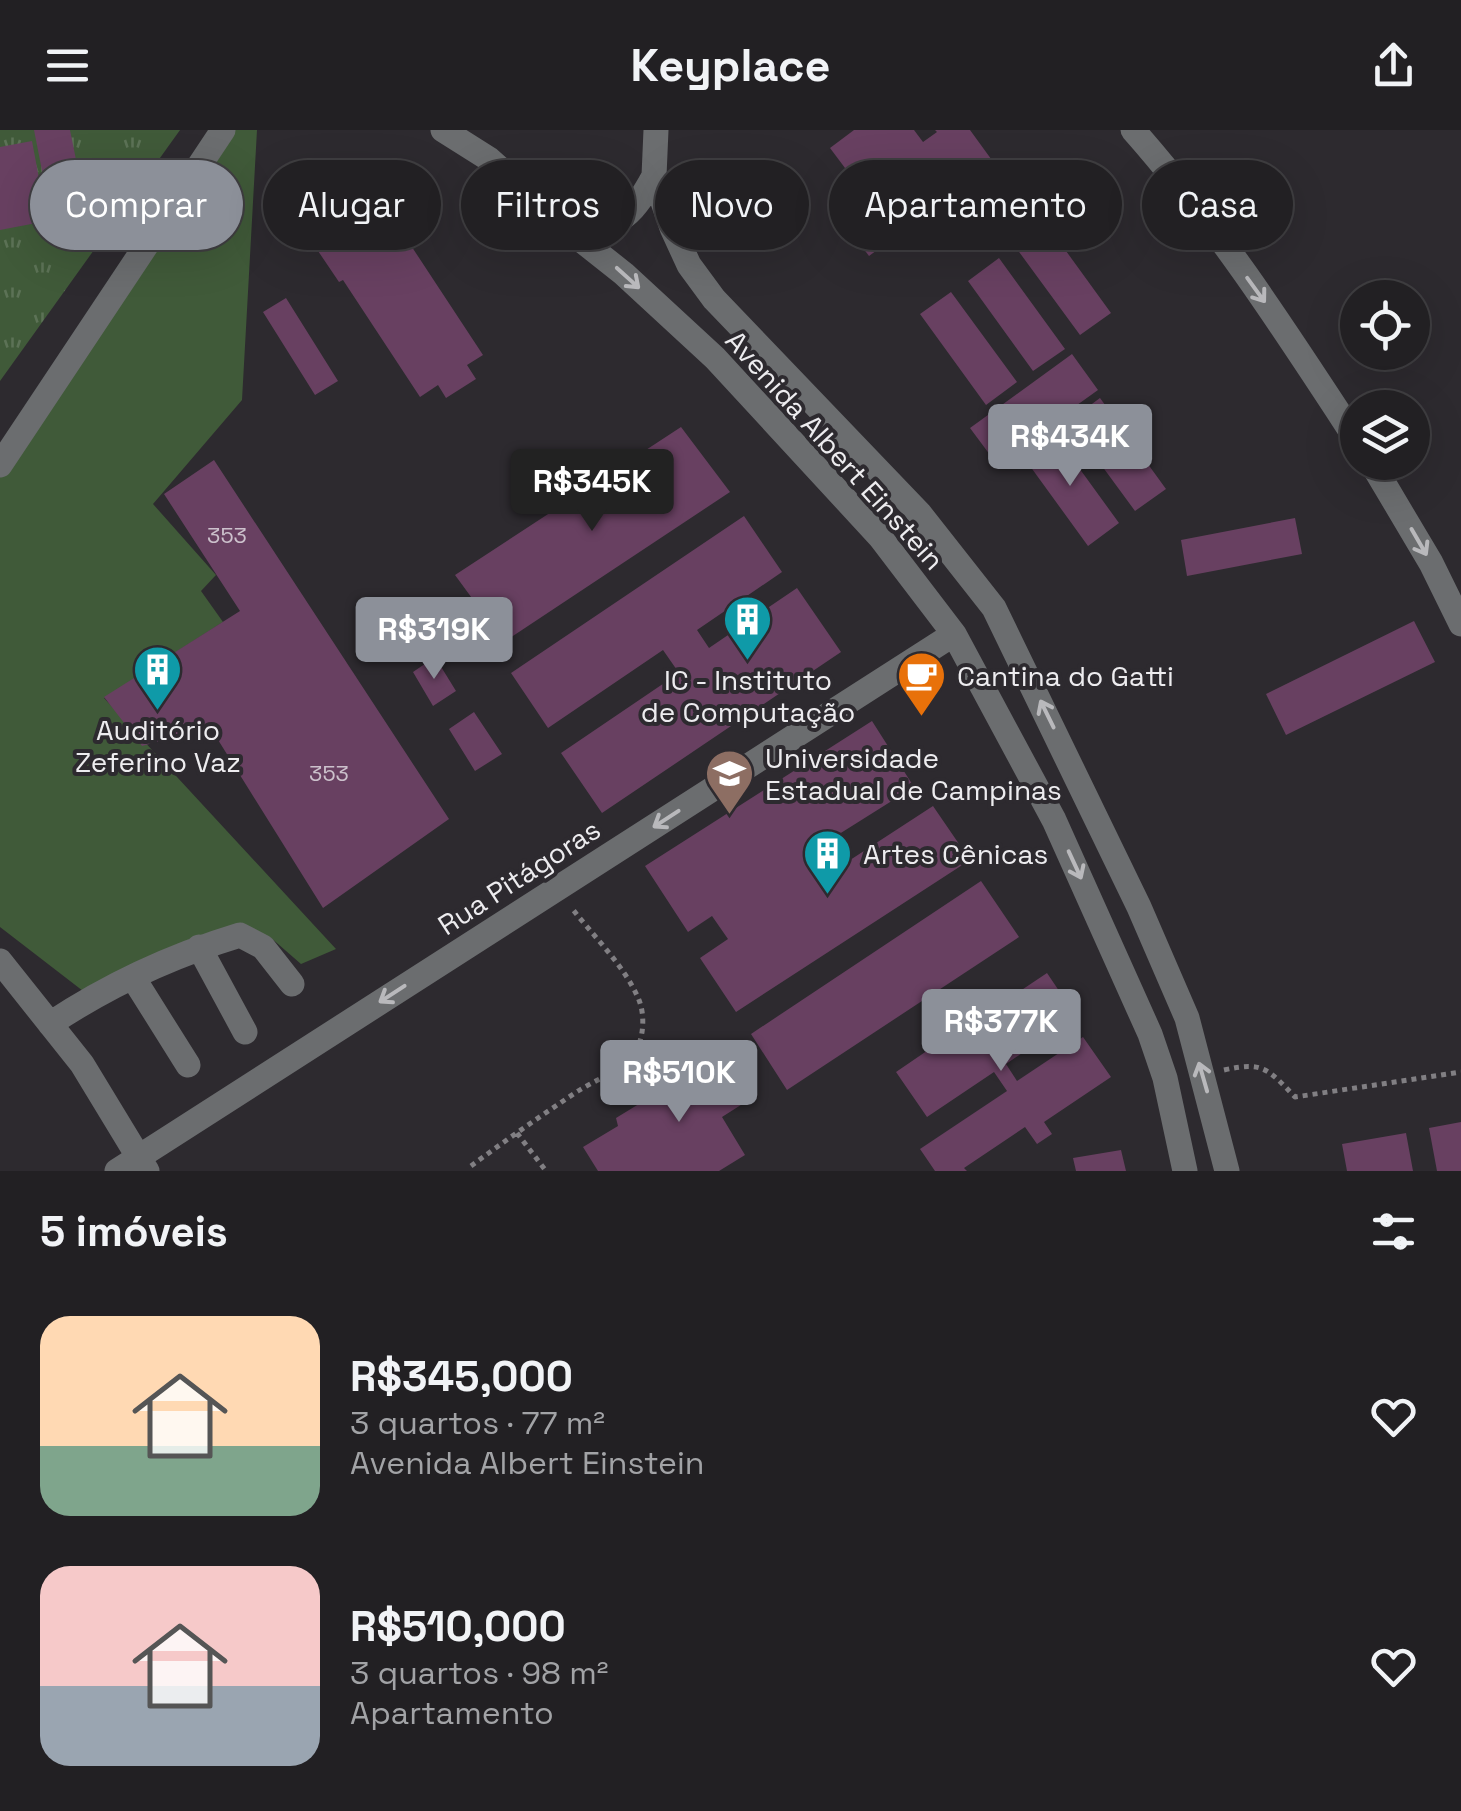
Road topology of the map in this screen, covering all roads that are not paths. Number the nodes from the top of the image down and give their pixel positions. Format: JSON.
{"nodes":[{"id":1,"x":222,"y":130,"type":"edge"},
{"id":2,"x":443,"y":130,"type":"edge"},
{"id":3,"x":656,"y":130,"type":"edge"},
{"id":4,"x":1133,"y":130,"type":"edge"},
{"id":5,"x":490,"y":160,"type":"edge"},
{"id":6,"x":654,"y":176,"type":"junction"},
{"id":7,"x":635,"y":207,"type":"edge"},
{"id":8,"x":594,"y":250,"type":"edge"},
{"id":9,"x":748,"y":332,"type":"junction"},
{"id":10,"x":714,"y":358,"type":"junction"},
{"id":11,"x":1340,"y":414,"type":"edge"},
{"id":12,"x":0,"y":464,"type":"edge"},
{"id":13,"x":1383,"y":480,"type":"edge"},
{"id":14,"x":958,"y":562,"type":"junction"},
{"id":15,"x":1452,"y":584,"type":"edge"},
{"id":16,"x":924,"y":594,"type":"junction"},
{"id":17,"x":1461,"y":624,"type":"edge"},
{"id":18,"x":954,"y":634,"type":"junction"},
{"id":19,"x":1022,"y":665,"type":"junction"},
{"id":20,"x":988,"y":693,"type":"junction"},
{"id":21,"x":199,"y":947,"type":"junction"},
{"id":22,"x":0,"y":961,"type":"edge"},
{"id":23,"x":134,"y":979,"type":"junction"},
{"id":24,"x":292,"y":984,"type":"dead end"},
{"id":25,"x":50,"y":1024,"type":"junction"},
{"id":26,"x":244,"y":1032,"type":"dead end"},
{"id":27,"x":188,"y":1065,"type":"dead end"},
{"id":28,"x":134,"y":1166,"type":"edge"},
{"id":29,"x":1185,"y":1171,"type":"edge"},
{"id":30,"x":1227,"y":1171,"type":"edge"}],
"edges":[{"from":1,"to":12,"type":"street"},
{"from":2,"to":5,"type":"street","name":"Avenida Albert Einstein"},
{"from":3,"to":6,"type":"street","name":"Avenida Albert Einstein"},
{"from":4,"to":11,"type":"street","one_way":true},
{"from":6,"to":7,"type":"street"},
{"from":6,"to":9,"type":"street","name":"Avenida Albert Einstein"},
{"from":8,"to":10,"type":"street","name":"Avenida Albert Einstein","one_way":true},
{"from":9,"to":10,"type":"street"},
{"from":9,"to":14,"type":"street","name":"Avenida Albert Einstein"},
{"from":10,"to":16,"type":"street","name":"Avenida Albert Einstein"},
{"from":13,"to":15,"type":"street","one_way":true},
{"from":14,"to":16,"type":"street"},
{"from":14,"to":19,"type":"street","name":"Avenida Albert Einstein"},
{"from":15,"to":17,"type":"street"},
{"from":16,"to":18,"type":"street","name":"Avenida Albert Einstein"},
{"from":18,"to":20,"type":"street","name":"Avenida Albert Einstein"},
{"from":18,"to":28,"type":"street","name":"Rua Pitágoras","one_way":true},
{"from":19,"to":20,"type":"street"},
{"from":30,"to":19,"type":"street","name":"Avenida Albert Einstein","one_way":true},
{"from":20,"to":29,"type":"street","name":"Avenida Albert Einstein","one_way":true},
{"from":21,"to":23,"type":"street"},
{"from":21,"to":24,"type":"street"},
{"from":21,"to":26,"type":"street"},
{"from":22,"to":25,"type":"street"},
{"from":23,"to":25,"type":"street"},
{"from":23,"to":27,"type":"street"},
{"from":25,"to":28,"type":"street"}]}
